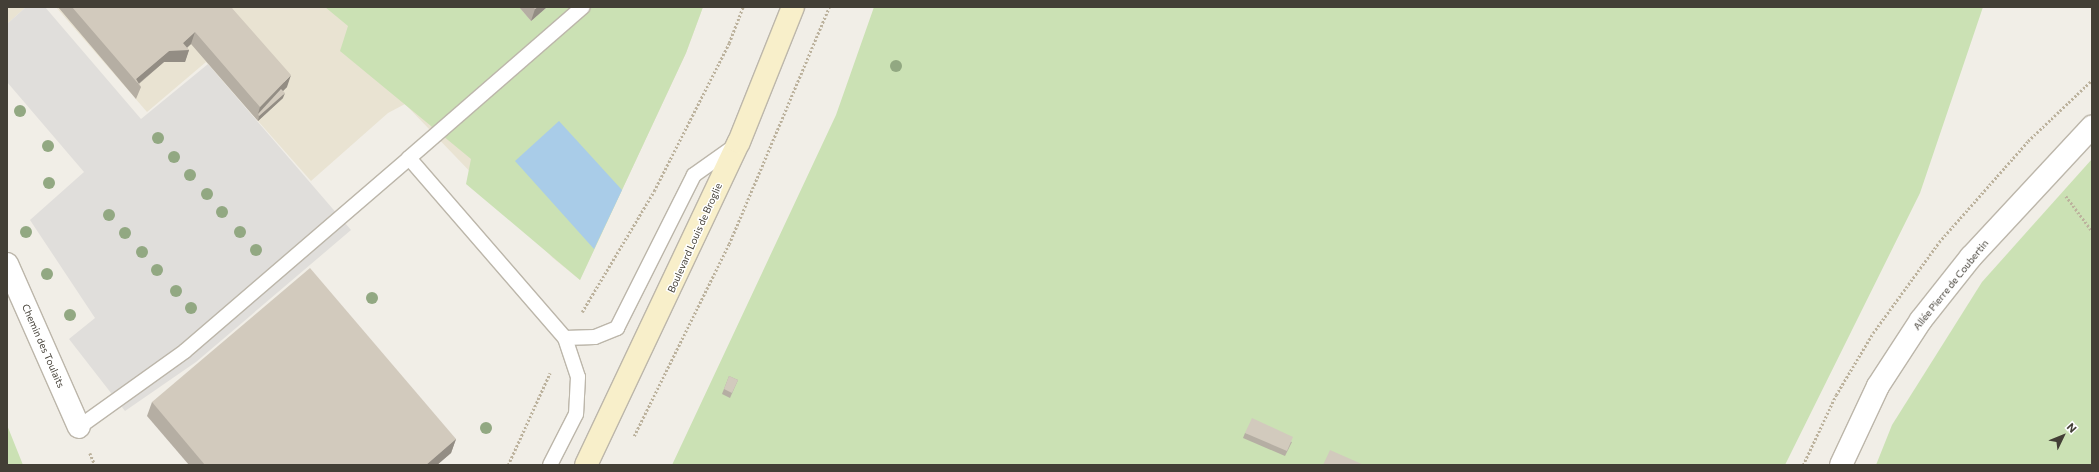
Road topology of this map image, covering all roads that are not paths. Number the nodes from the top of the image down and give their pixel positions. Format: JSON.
{"nodes":[{"id":1,"x":584,"y":7,"type":"edge"},
{"id":2,"x":793,"y":7,"type":"edge"},
{"id":3,"x":2092,"y":127,"type":"edge"},
{"id":4,"x":739,"y":142,"type":"junction"},
{"id":5,"x":409,"y":158,"type":"junction"},
{"id":6,"x":7,"y":264,"type":"edge"},
{"id":7,"x":565,"y":338,"type":"junction"},
{"id":8,"x":78,"y":427,"type":"joint"},
{"id":9,"x":550,"y":465,"type":"edge"},
{"id":10,"x":586,"y":465,"type":"edge"},
{"id":11,"x":1841,"y":465,"type":"edge"}],
"edges":[{"from":1,"to":5,"type":"lane"},
{"from":2,"to":4,"type":"main road","name":"Boulevard Louis de Broglie"},
{"from":3,"to":11,"type":"street","name":"Allée Pierre de Coubertin"},
{"from":4,"to":7,"type":"lane"},
{"from":4,"to":10,"type":"main road","name":"Boulevard Louis de Broglie"},
{"from":5,"to":7,"type":"lane"},
{"from":5,"to":8,"type":"lane"},
{"from":6,"to":8,"type":"street","name":"Chemin des Toulaits"},
{"from":7,"to":9,"type":"lane"}]}
